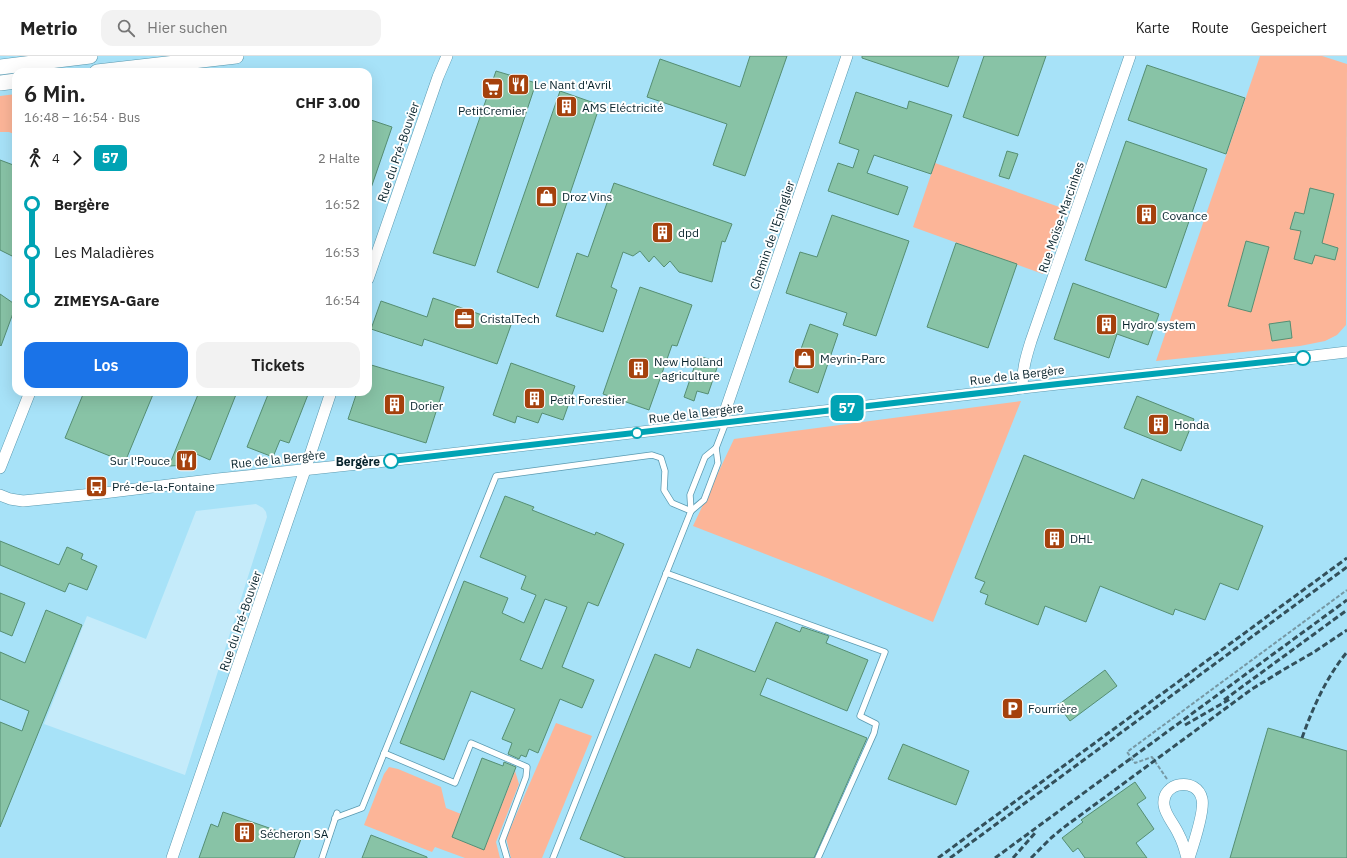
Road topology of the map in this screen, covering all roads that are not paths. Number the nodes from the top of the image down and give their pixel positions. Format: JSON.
{"nodes":[{"id":1,"x":90,"y":56,"type":"edge"},
{"id":2,"x":163,"y":56,"type":"edge"},
{"id":3,"x":236,"y":56,"type":"edge"},
{"id":4,"x":446,"y":56,"type":"edge"},
{"id":5,"x":847,"y":56,"type":"edge"},
{"id":6,"x":1130,"y":56,"type":"edge"},
{"id":7,"x":192,"y":59,"type":"edge"},
{"id":8,"x":0,"y":68,"type":"edge"},
{"id":9,"x":149,"y":68,"type":"edge"},
{"id":10,"x":173,"y":68,"type":"edge"},
{"id":11,"x":12,"y":82,"type":"edge"},
{"id":12,"x":0,"y":83,"type":"edge"},
{"id":13,"x":372,"y":268,"type":"edge"},
{"id":14,"x":1347,"y":352,"type":"edge"},
{"id":15,"x":1022,"y":388,"type":"junction"},
{"id":16,"x":28,"y":396,"type":"edge"},
{"id":17,"x":330,"y":396,"type":"edge"},
{"id":18,"x":723,"y":422,"type":"junction"},
{"id":19,"x":716,"y":448,"type":"junction"},
{"id":20,"x":0,"y":468,"type":"edge"},
{"id":21,"x":305,"y":470,"type":"junction"},
{"id":22,"x":0,"y":495,"type":"edge"},
{"id":23,"x":691,"y":511,"type":"junction"},
{"id":24,"x":666,"y":574,"type":"junction"},
{"id":25,"x":384,"y":753,"type":"junction"},
{"id":26,"x":172,"y":858,"type":"edge"},
{"id":27,"x":322,"y":858,"type":"edge"},
{"id":28,"x":507,"y":858,"type":"edge"},
{"id":29,"x":553,"y":858,"type":"edge"},
{"id":30,"x":818,"y":858,"type":"edge"},
{"id":31,"x":1188,"y":858,"type":"edge"}],
"edges":[{"from":1,"to":8,"type":"main road"},
{"from":2,"to":9,"type":"street"},
{"from":3,"to":7,"type":"main road"},
{"from":4,"to":13,"type":"street","name":"Rue du Pré-Bouvier"},
{"from":5,"to":18,"type":"street","name":"Chemin de l'Epinglier"},
{"from":6,"to":15,"type":"street","name":"Rue Moïse-Marcinhes"},
{"from":7,"to":10,"type":"main road"},
{"from":11,"to":12,"type":"main road"},
{"from":14,"to":15,"type":"street","name":"Rue de la Bergère"},
{"from":15,"to":18,"type":"street","name":"Rue de la Bergère"},
{"from":16,"to":20,"type":"street"},
{"from":17,"to":21,"type":"street","name":"Rue du Pré-Bouvier"},
{"from":18,"to":19,"type":"lane"},
{"from":18,"to":21,"type":"street","name":"Rue de la Bergère"},
{"from":19,"to":23,"type":"lane"},
{"from":19,"to":23,"type":"lane"},
{"from":21,"to":22,"type":"street","name":"Rue de la Bergère"},
{"from":21,"to":26,"type":"street","name":"Rue du Pré-Bouvier"},
{"from":23,"to":24,"type":"lane"},
{"from":23,"to":25,"type":"lane"},
{"from":24,"to":29,"type":"lane"},
{"from":24,"to":30,"type":"lane"},
{"from":25,"to":27,"type":"lane"},
{"from":25,"to":28,"type":"lane"},
{"from":31,"to":31,"type":"street"}]}
